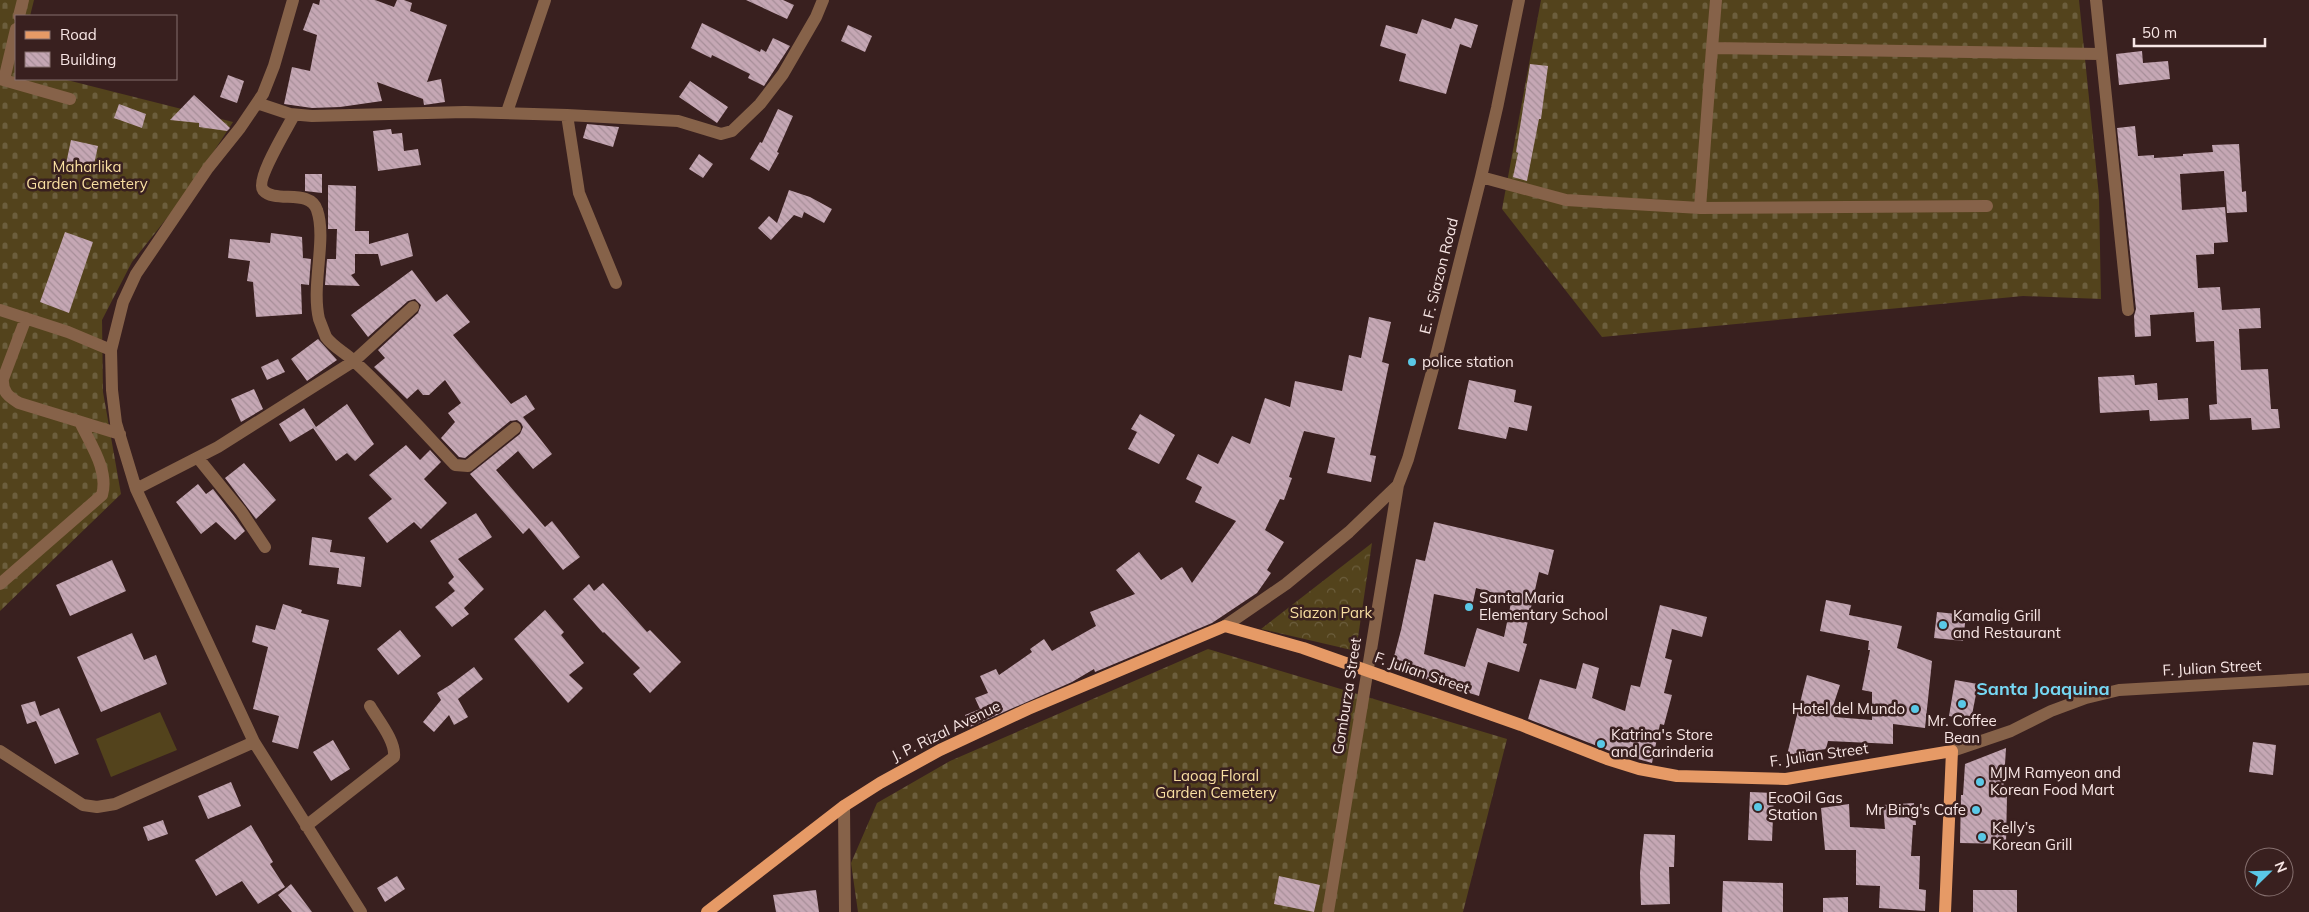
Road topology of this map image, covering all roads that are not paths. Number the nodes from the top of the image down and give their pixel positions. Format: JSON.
{"nodes":[{"id":1,"x":23,"y":0,"type":"edge"},
{"id":2,"x":293,"y":0,"type":"edge"},
{"id":3,"x":545,"y":0,"type":"edge"},
{"id":4,"x":823,"y":0,"type":"edge"},
{"id":5,"x":1519,"y":0,"type":"edge"},
{"id":6,"x":1716,"y":0,"type":"edge"},
{"id":7,"x":2096,"y":0,"type":"edge"},
{"id":8,"x":19,"y":15,"type":"edge"},
{"id":9,"x":15,"y":33,"type":"edge"},
{"id":10,"x":1712,"y":48,"type":"junction"},
{"id":11,"x":2100,"y":54,"type":"junction"},
{"id":12,"x":2,"y":80,"type":"edge"},
{"id":13,"x":70,"y":99,"type":"dead end"},
{"id":14,"x":257,"y":103,"type":"junction"},
{"id":15,"x":507,"y":112,"type":"junction"},
{"id":16,"x":294,"y":115,"type":"junction"},
{"id":17,"x":567,"y":115,"type":"junction"},
{"id":18,"x":1480,"y":176,"type":"junction"},
{"id":19,"x":1987,"y":206,"type":"dead end"},
{"id":20,"x":1700,"y":208,"type":"junction"},
{"id":21,"x":616,"y":283,"type":"dead end"},
{"id":22,"x":413,"y":307,"type":"dead end"},
{"id":23,"x":0,"y":310,"type":"edge"},
{"id":24,"x":2128,"y":310,"type":"dead end"},
{"id":25,"x":26,"y":318,"type":"junction"},
{"id":26,"x":111,"y":350,"type":"junction"},
{"id":27,"x":354,"y":360,"type":"junction"},
{"id":28,"x":81,"y":424,"type":"junction"},
{"id":29,"x":515,"y":428,"type":"dead end"},
{"id":30,"x":120,"y":434,"type":"junction"},
{"id":31,"x":198,"y":458,"type":"junction"},
{"id":32,"x":1398,"y":485,"type":"junction"},
{"id":33,"x":136,"y":489,"type":"junction"},
{"id":34,"x":265,"y":547,"type":"dead end"},
{"id":35,"x":0,"y":584,"type":"edge"},
{"id":36,"x":1225,"y":626,"type":"junction"},
{"id":37,"x":1368,"y":672,"type":"junction"},
{"id":38,"x":2309,"y":679,"type":"edge"},
{"id":39,"x":370,"y":706,"type":"dead end"},
{"id":40,"x":254,"y":742,"type":"junction"},
{"id":41,"x":0,"y":751,"type":"edge"},
{"id":42,"x":1952,"y":751,"type":"junction"},
{"id":43,"x":844,"y":806,"type":"junction"},
{"id":44,"x":306,"y":826,"type":"junction"},
{"id":45,"x":361,"y":912,"type":"edge"},
{"id":46,"x":707,"y":912,"type":"edge"},
{"id":47,"x":845,"y":912,"type":"edge"},
{"id":48,"x":1328,"y":912,"type":"edge"},
{"id":49,"x":1945,"y":912,"type":"edge"}],
"edges":[{"from":1,"to":8,"type":"street"},
{"from":2,"to":14,"type":"street"},
{"from":3,"to":15,"type":"street"},
{"from":4,"to":17,"type":"street"},
{"from":5,"to":18,"type":"street","name":"E. F. Siazon Road"},
{"from":6,"to":10,"type":"street"},
{"from":7,"to":11,"type":"street"},
{"from":9,"to":12,"type":"street"},
{"from":10,"to":11,"type":"street"},
{"from":10,"to":20,"type":"street"},
{"from":11,"to":24,"type":"street"},
{"from":12,"to":13,"type":"street"},
{"from":14,"to":16,"type":"street"},
{"from":14,"to":26,"type":"street"},
{"from":15,"to":16,"type":"street"},
{"from":15,"to":17,"type":"street"},
{"from":16,"to":27,"type":"street"},
{"from":17,"to":21,"type":"street"},
{"from":18,"to":20,"type":"street"},
{"from":18,"to":32,"type":"street","name":"E. F. Siazon Road"},
{"from":19,"to":20,"type":"street"},
{"from":22,"to":27,"type":"street"},
{"from":23,"to":25,"type":"street"},
{"from":25,"to":26,"type":"street"},
{"from":25,"to":28,"type":"street"},
{"from":26,"to":30,"type":"street"},
{"from":27,"to":29,"type":"street"},
{"from":27,"to":31,"type":"street"},
{"from":28,"to":30,"type":"street"},
{"from":28,"to":35,"type":"street"},
{"from":30,"to":33,"type":"street"},
{"from":31,"to":33,"type":"street"},
{"from":31,"to":34,"type":"street"},
{"from":32,"to":36,"type":"street","name":"E. F. Siazon Road"},
{"from":32,"to":37,"type":"street","name":"Gomburza Street"},
{"from":33,"to":40,"type":"street"},
{"from":36,"to":37,"type":"main road","name":"F. Julian Street"},
{"from":36,"to":43,"type":"main road","name":"J. P. Rizal Avenue"},
{"from":37,"to":42,"type":"main road","name":"F. Julian Street"},
{"from":37,"to":48,"type":"street","name":"Gomburza Street"},
{"from":38,"to":42,"type":"street","name":"F. Julian Street"},
{"from":39,"to":44,"type":"street"},
{"from":40,"to":41,"type":"street"},
{"from":40,"to":44,"type":"street"},
{"from":42,"to":49,"type":"main road"},
{"from":43,"to":46,"type":"main road","name":"J. P. Rizal Avenue"},
{"from":43,"to":47,"type":"street"},
{"from":44,"to":45,"type":"street"}]}
